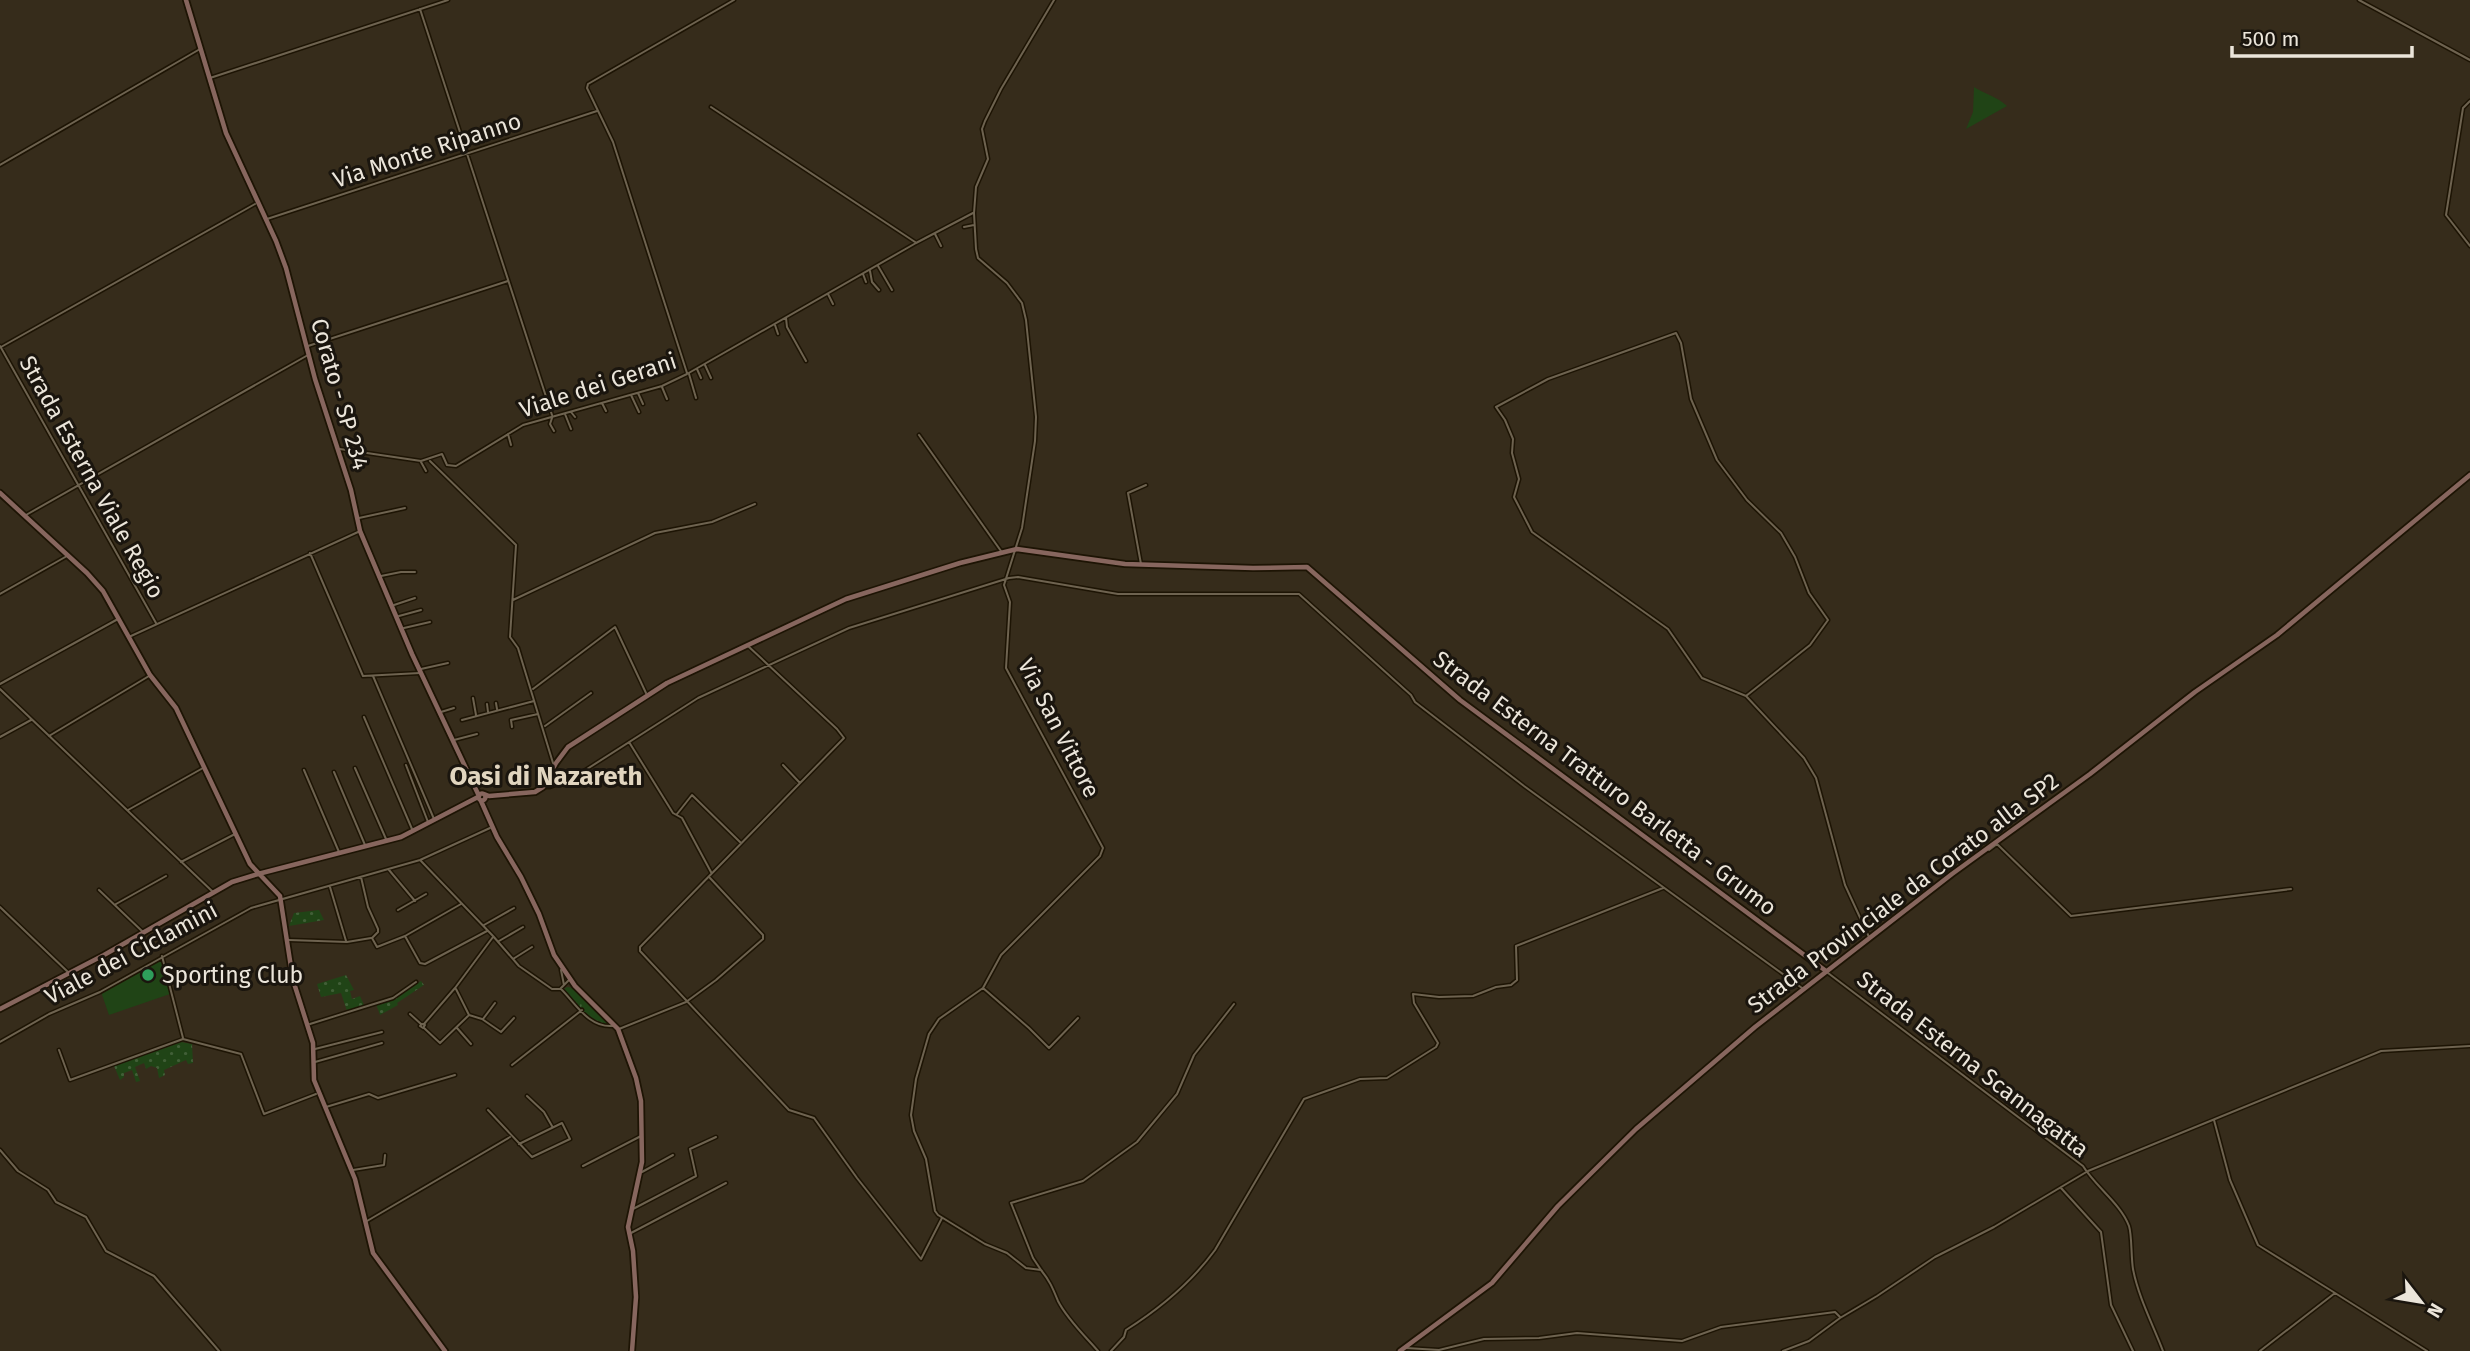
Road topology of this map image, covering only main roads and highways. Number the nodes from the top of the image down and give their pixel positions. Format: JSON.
{"nodes":[{"id":1,"x":186,"y":0,"type":"edge"},
{"id":2,"x":2470,"y":475,"type":"edge"},
{"id":3,"x":0,"y":493,"type":"edge"},
{"id":4,"x":482,"y":798,"type":"junction"},
{"id":5,"x":258,"y":874,"type":"junction"},
{"id":6,"x":1826,"y":971,"type":"junction"},
{"id":7,"x":0,"y":1009,"type":"edge"},
{"id":8,"x":1403,"y":1349,"type":"edge"},
{"id":9,"x":445,"y":1351,"type":"edge"},
{"id":10,"x":632,"y":1351,"type":"edge"}],
"edges":[{"from":1,"to":4,"type":"main road","name":"Corato - SP 234"},
{"from":2,"to":6,"type":"main road","name":"Strada Provinciale da Corato alla SP2"},
{"from":3,"to":5,"type":"main road"},
{"from":4,"to":5,"type":"main road"},
{"from":4,"to":6,"type":"main road","name":"Strada Esterna Tratturo Barletta - Grumo"},
{"from":4,"to":10,"type":"main road","name":"Corato - SP 234"},
{"from":5,"to":7,"type":"main road"},
{"from":5,"to":9,"type":"main road"},
{"from":6,"to":8,"type":"main road","name":"Strada Provinciale da Corato alla SP2"}]}
